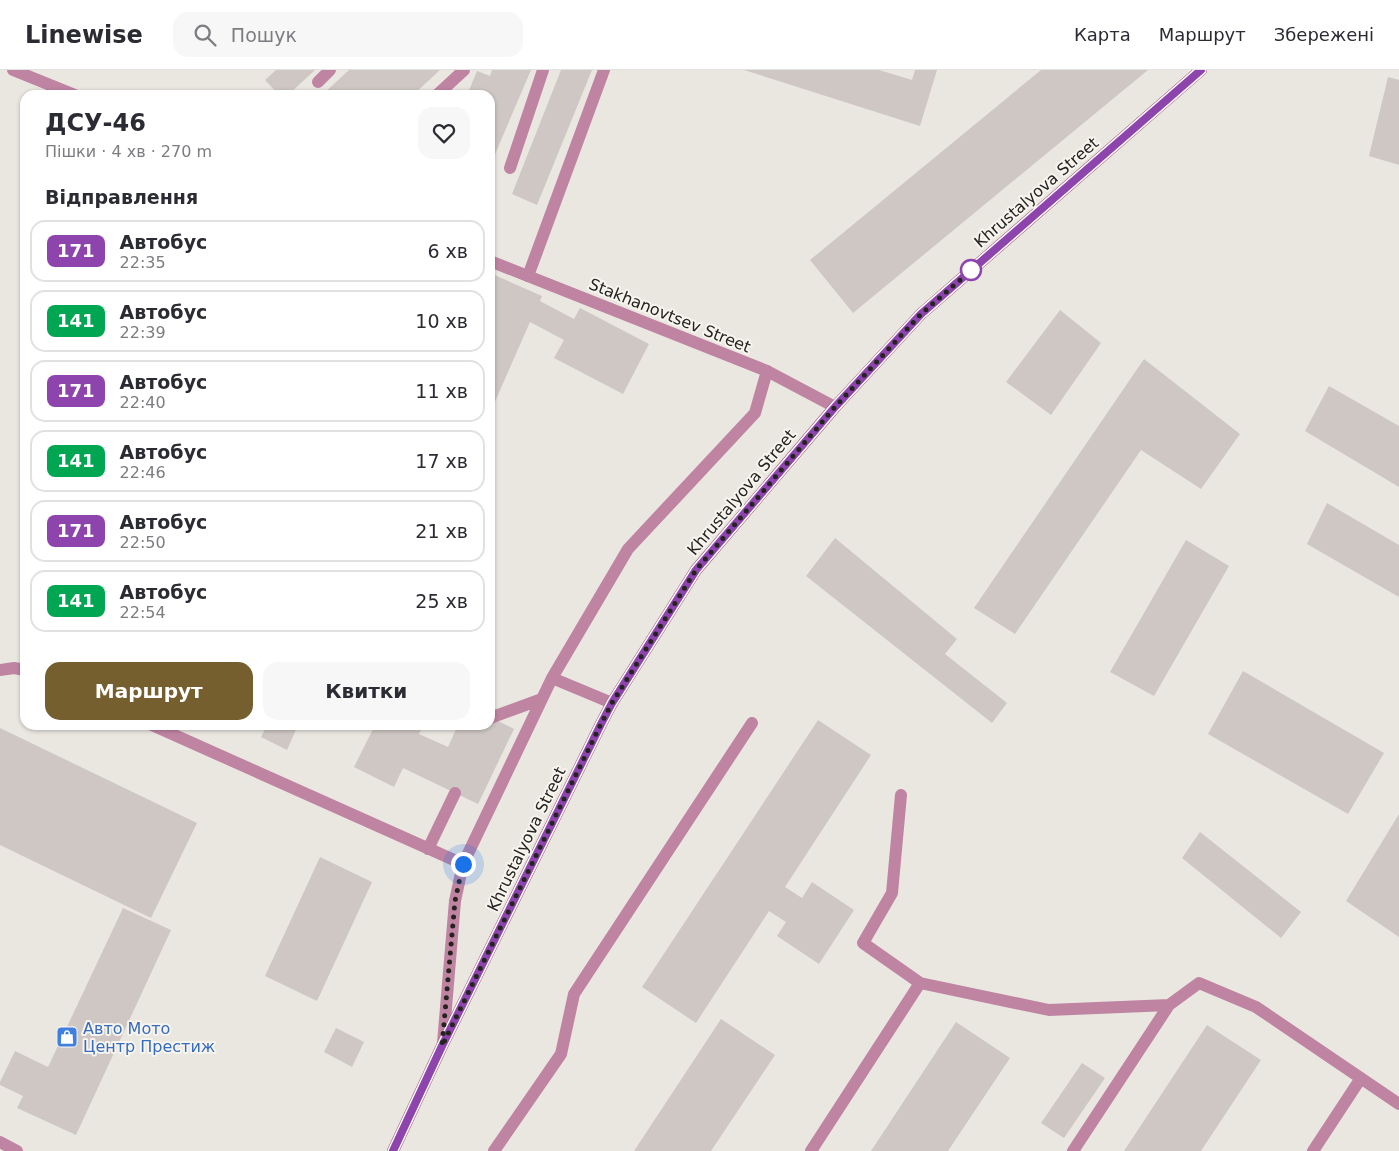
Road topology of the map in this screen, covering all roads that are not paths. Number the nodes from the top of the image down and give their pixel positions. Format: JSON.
{"nodes":[{"id":1,"x":13,"y":70,"type":"edge"},
{"id":2,"x":330,"y":70,"type":"edge"},
{"id":3,"x":464,"y":70,"type":"edge"},
{"id":4,"x":543,"y":70,"type":"edge"},
{"id":5,"x":604,"y":70,"type":"edge"},
{"id":6,"x":1201,"y":70,"type":"edge"},
{"id":7,"x":318,"y":82,"type":"dead end"},
{"id":8,"x":63,"y":90,"type":"edge"},
{"id":9,"x":442,"y":90,"type":"edge"},
{"id":10,"x":510,"y":168,"type":"dead end"},
{"id":11,"x":495,"y":262,"type":"edge"},
{"id":12,"x":528,"y":276,"type":"junction"},
{"id":13,"x":767,"y":371,"type":"junction"},
{"id":14,"x":835,"y":407,"type":"junction"},
{"id":15,"x":20,"y":669,"type":"edge"},
{"id":16,"x":0,"y":670,"type":"edge"},
{"id":17,"x":552,"y":678,"type":"junction"},
{"id":18,"x":542,"y":699,"type":"junction"},
{"id":19,"x":612,"y":703,"type":"junction"},
{"id":20,"x":495,"y":716,"type":"edge"},
{"id":21,"x":752,"y":723,"type":"dead end"},
{"id":22,"x":163,"y":730,"type":"edge"},
{"id":23,"x":454,"y":793,"type":"dead end"},
{"id":24,"x":901,"y":795,"type":"dead end"},
{"id":25,"x":428,"y":849,"type":"junction"},
{"id":26,"x":463,"y":864,"type":"junction"},
{"id":27,"x":920,"y":983,"type":"junction"},
{"id":28,"x":1169,"y":1005,"type":"junction"},
{"id":29,"x":442,"y":1046,"type":"junction"},
{"id":30,"x":1361,"y":1078,"type":"junction"},
{"id":31,"x":1399,"y":1104,"type":"edge"},
{"id":32,"x":0,"y":1142,"type":"edge"},
{"id":33,"x":17,"y":1151,"type":"edge"},
{"id":34,"x":393,"y":1151,"type":"edge"},
{"id":35,"x":494,"y":1151,"type":"edge"},
{"id":36,"x":812,"y":1151,"type":"edge"},
{"id":37,"x":1073,"y":1151,"type":"edge"},
{"id":38,"x":1313,"y":1151,"type":"edge"}],
"edges":[{"from":1,"to":8,"type":"street"},
{"from":2,"to":7,"type":"street"},
{"from":3,"to":9,"type":"street"},
{"from":4,"to":10,"type":"street"},
{"from":5,"to":12,"type":"street"},
{"from":6,"to":14,"type":"main road","name":"Khrustalyova Street"},
{"from":11,"to":12,"type":"street","name":"Stakhanovtsev Street"},
{"from":12,"to":13,"type":"street","name":"Stakhanovtsev Street"},
{"from":13,"to":14,"type":"street","name":"Stakhanovtsev Street"},
{"from":13,"to":17,"type":"street"},
{"from":14,"to":19,"type":"main road","name":"Khrustalyova Street"},
{"from":15,"to":16,"type":"street"},
{"from":17,"to":18,"type":"street"},
{"from":17,"to":19,"type":"street"},
{"from":18,"to":20,"type":"street"},
{"from":18,"to":26,"type":"street"},
{"from":19,"to":29,"type":"main road","name":"Khrustalyova Street"},
{"from":21,"to":35,"type":"street"},
{"from":22,"to":25,"type":"street"},
{"from":23,"to":25,"type":"street"},
{"from":24,"to":27,"type":"street"},
{"from":25,"to":26,"type":"street"},
{"from":26,"to":29,"type":"street"},
{"from":27,"to":28,"type":"street"},
{"from":27,"to":36,"type":"street"},
{"from":28,"to":30,"type":"street"},
{"from":28,"to":37,"type":"street"},
{"from":29,"to":34,"type":"main road","name":"Khrustalyova Street"},
{"from":30,"to":31,"type":"street"},
{"from":30,"to":38,"type":"street"},
{"from":32,"to":33,"type":"street"}]}
